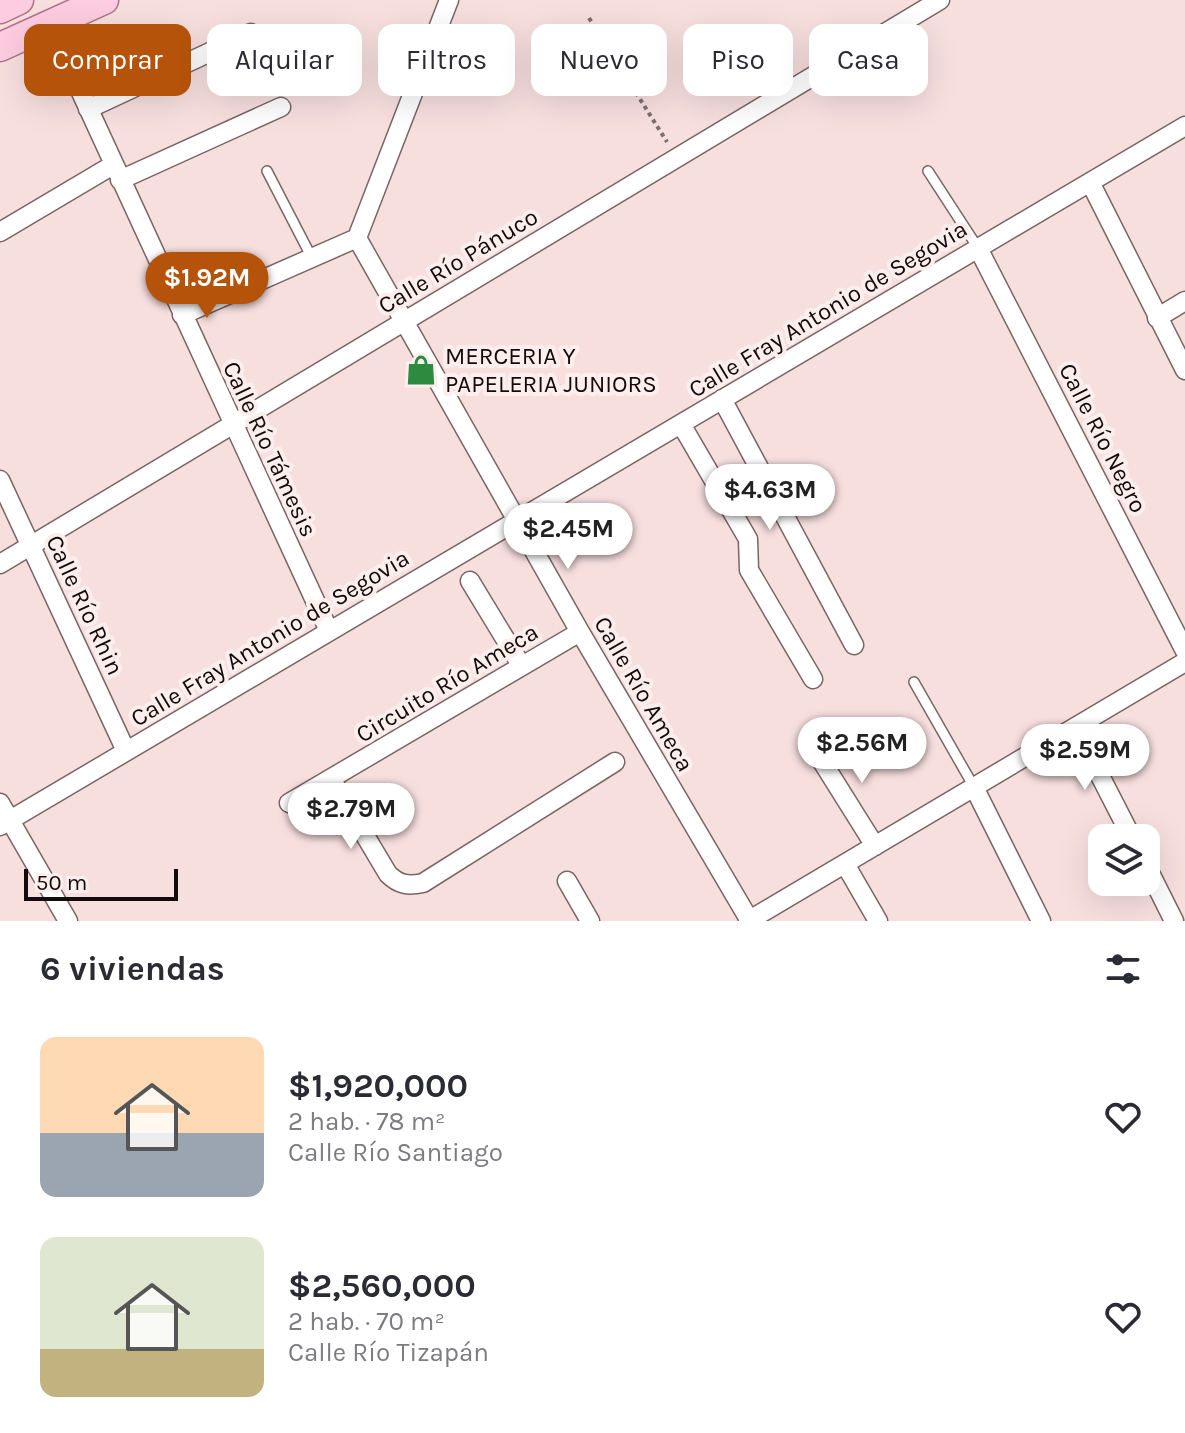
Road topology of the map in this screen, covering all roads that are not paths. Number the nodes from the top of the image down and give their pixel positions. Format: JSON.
{"nodes":[{"id":1,"x":19,"y":0,"type":"edge"},
{"id":2,"x":104,"y":0,"type":"edge"},
{"id":3,"x":449,"y":0,"type":"edge"},
{"id":4,"x":940,"y":0,"type":"edge"},
{"id":5,"x":0,"y":9,"type":"edge"},
{"id":6,"x":52,"y":24,"type":"edge"},
{"id":7,"x":24,"y":36,"type":"edge"},
{"id":8,"x":0,"y":47,"type":"edge"},
{"id":9,"x":207,"y":54,"type":"edge"},
{"id":10,"x":82,"y":96,"type":"edge"},
{"id":11,"x":281,"y":107,"type":"dead end"},
{"id":12,"x":88,"y":109,"type":"junction"},
{"id":13,"x":1185,"y":126,"type":"edge"},
{"id":14,"x":267,"y":171,"type":"dead end"},
{"id":15,"x":928,"y":171,"type":"dead end"},
{"id":16,"x":117,"y":172,"type":"junction"},
{"id":17,"x":1090,"y":182,"type":"junction"},
{"id":18,"x":0,"y":232,"type":"edge"},
{"id":19,"x":357,"y":238,"type":"junction"},
{"id":20,"x":978,"y":248,"type":"junction"},
{"id":21,"x":312,"y":258,"type":"junction"},
{"id":22,"x":1185,"y":301,"type":"edge"},
{"id":23,"x":182,"y":315,"type":"junction"},
{"id":24,"x":1157,"y":318,"type":"junction"},
{"id":25,"x":406,"y":320,"type":"junction"},
{"id":26,"x":1185,"y":370,"type":"edge"},
{"id":27,"x":722,"y":399,"type":"junction"},
{"id":28,"x":681,"y":424,"type":"junction"},
{"id":29,"x":232,"y":425,"type":"junction"},
{"id":30,"x":0,"y":480,"type":"edge"},
{"id":31,"x":516,"y":521,"type":"junction"},
{"id":32,"x":30,"y":546,"type":"junction"},
{"id":33,"x":0,"y":564,"type":"edge"},
{"id":34,"x":470,"y":581,"type":"dead end"},
{"id":35,"x":329,"y":631,"type":"junction"},
{"id":36,"x":580,"y":632,"type":"junction"},
{"id":37,"x":854,"y":645,"type":"dead end"},
{"id":38,"x":1185,"y":651,"type":"edge"},
{"id":39,"x":1185,"y":662,"type":"edge"},
{"id":40,"x":521,"y":665,"type":"junction"},
{"id":41,"x":813,"y":679,"type":"dead end"},
{"id":42,"x":914,"y":682,"type":"dead end"},
{"id":43,"x":1075,"y":727,"type":"junction"},
{"id":44,"x":813,"y":747,"type":"dead end"},
{"id":45,"x":126,"y":751,"type":"junction"},
{"id":46,"x":615,"y":762,"type":"dead end"},
{"id":47,"x":332,"y":780,"type":"junction"},
{"id":48,"x":974,"y":787,"type":"junction"},
{"id":49,"x":0,"y":803,"type":"edge"},
{"id":50,"x":289,"y":803,"type":"dead end"},
{"id":51,"x":5,"y":823,"type":"edge"},
{"id":52,"x":1125,"y":824,"type":"edge"},
{"id":53,"x":875,"y":846,"type":"junction"},
{"id":54,"x":845,"y":864,"type":"junction"},
{"id":55,"x":567,"y":881,"type":"dead end"},
{"id":56,"x":1160,"y":893,"type":"edge"},
{"id":57,"x":68,"y":921,"type":"edge"},
{"id":58,"x":590,"y":921,"type":"edge"},
{"id":59,"x":749,"y":921,"type":"edge"},
{"id":60,"x":878,"y":921,"type":"edge"},
{"id":61,"x":1041,"y":921,"type":"edge"},
{"id":62,"x":1174,"y":921,"type":"edge"}],
"edges":[{"from":1,"to":5,"type":"main road"},
{"from":2,"to":6,"type":"main road"},
{"from":3,"to":19,"type":"street"},
{"from":4,"to":25,"type":"street","name":"Calle Río Pánuco"},
{"from":7,"to":8,"type":"main road"},
{"from":9,"to":12,"type":"street"},
{"from":10,"to":12,"type":"street","name":"Calle Río Támesis"},
{"from":11,"to":16,"type":"street"},
{"from":12,"to":16,"type":"street","name":"Calle Río Támesis"},
{"from":13,"to":17,"type":"street","name":"Calle Fray Antonio de Segovia"},
{"from":14,"to":21,"type":"lane"},
{"from":15,"to":20,"type":"lane"},
{"from":16,"to":18,"type":"street"},
{"from":16,"to":23,"type":"street","name":"Calle Río Támesis"},
{"from":17,"to":20,"type":"street","name":"Calle Fray Antonio de Segovia"},
{"from":17,"to":24,"type":"street"},
{"from":19,"to":21,"type":"street"},
{"from":19,"to":25,"type":"street","name":"Calle Río Ameca"},
{"from":20,"to":27,"type":"street","name":"Calle Fray Antonio de Segovia"},
{"from":20,"to":38,"type":"street","name":"Calle Río Negro"},
{"from":21,"to":23,"type":"street"},
{"from":22,"to":24,"type":"street"},
{"from":23,"to":29,"type":"street","name":"Calle Río Támesis"},
{"from":24,"to":26,"type":"street"},
{"from":25,"to":29,"type":"street","name":"Calle Río Pánuco"},
{"from":25,"to":31,"type":"street","name":"Calle Río Ameca"},
{"from":27,"to":28,"type":"street","name":"Calle Fray Antonio de Segovia"},
{"from":27,"to":37,"type":"street"},
{"from":28,"to":31,"type":"street","name":"Calle Fray Antonio de Segovia"},
{"from":28,"to":41,"type":"street"},
{"from":29,"to":32,"type":"street","name":"Calle Río Pánuco"},
{"from":29,"to":35,"type":"street","name":"Calle Río Támesis"},
{"from":30,"to":32,"type":"street","name":"Calle Río Rhin"},
{"from":31,"to":35,"type":"street","name":"Calle Fray Antonio de Segovia"},
{"from":31,"to":36,"type":"street","name":"Calle Río Ameca"},
{"from":32,"to":33,"type":"street","name":"Calle Río Pánuco"},
{"from":32,"to":45,"type":"street","name":"Calle Río Rhin"},
{"from":34,"to":40,"type":"street"},
{"from":35,"to":45,"type":"street","name":"Calle Fray Antonio de Segovia"},
{"from":36,"to":40,"type":"street","name":"Circuito Río Ameca"},
{"from":36,"to":59,"type":"street","name":"Calle Río Ameca"},
{"from":39,"to":43,"type":"street"},
{"from":40,"to":47,"type":"street","name":"Circuito Río Ameca"},
{"from":42,"to":48,"type":"lane"},
{"from":43,"to":48,"type":"street"},
{"from":43,"to":52,"type":"street"},
{"from":44,"to":53,"type":"street"},
{"from":45,"to":51,"type":"street","name":"Calle Fray Antonio de Segovia"},
{"from":46,"to":47,"type":"street"},
{"from":47,"to":50,"type":"street","name":"Circuito Río Ameca"},
{"from":48,"to":53,"type":"street"},
{"from":48,"to":61,"type":"street"},
{"from":49,"to":51,"type":"street"},
{"from":51,"to":57,"type":"street"},
{"from":53,"to":54,"type":"street"},
{"from":54,"to":59,"type":"street"},
{"from":54,"to":60,"type":"street"},
{"from":55,"to":58,"type":"street"},
{"from":56,"to":62,"type":"street"}]}
